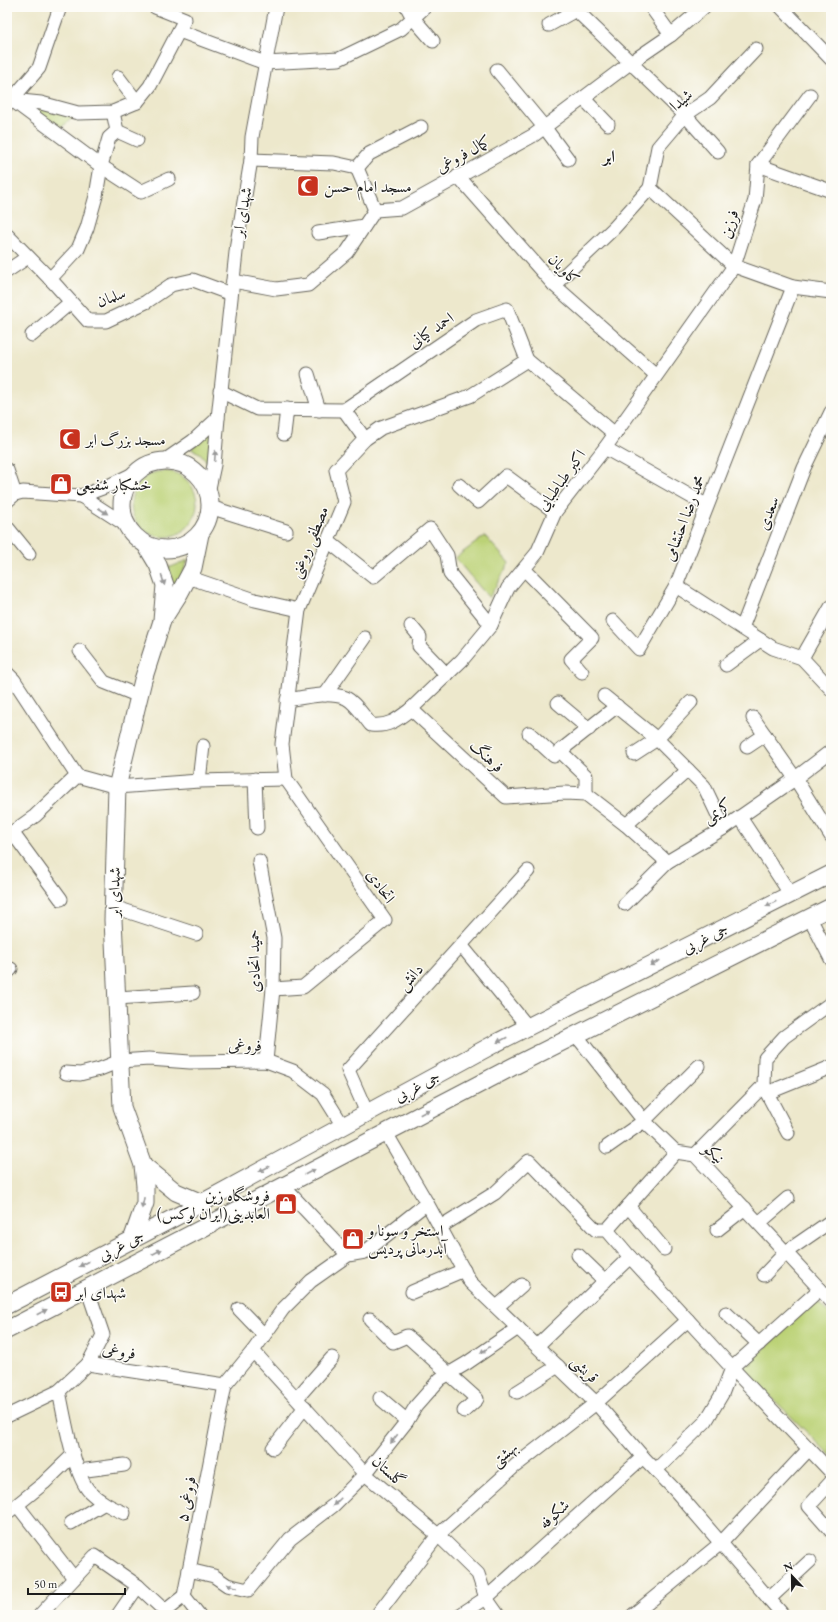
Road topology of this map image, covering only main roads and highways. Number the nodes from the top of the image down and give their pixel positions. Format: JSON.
{"nodes":[{"id":1,"x":200,"y":534,"type":"junction"},
{"id":2,"x":146,"y":545,"type":"junction"},
{"id":3,"x":162,"y":621,"type":"junction"},
{"id":4,"x":831,"y":874,"type":"edge"},
{"id":5,"x":831,"y":907,"type":"edge"},
{"id":6,"x":143,"y":1165,"type":"junction"},
{"id":7,"x":202,"y":1203,"type":"junction"},
{"id":8,"x":132,"y":1240,"type":"junction"},
{"id":9,"x":7,"y":1305,"type":"edge"},
{"id":10,"x":7,"y":1330,"type":"edge"}],
"edges":[{"from":1,"to":2,"type":"main road"},
{"from":1,"to":2,"type":"main road"},
{"from":1,"to":3,"type":"main road"},
{"from":2,"to":3,"type":"main road","one_way":true},
{"from":3,"to":6,"type":"main road","name":"شهدای ابر"},
{"from":4,"to":7,"type":"main road","name":"جی غربی","one_way":true},
{"from":10,"to":5,"type":"main road","name":"جی غربی","one_way":true},
{"from":6,"to":7,"type":"main road"},
{"from":6,"to":8,"type":"main road","one_way":true},
{"from":7,"to":8,"type":"main road","name":"جی غربی"},
{"from":8,"to":9,"type":"main road","name":"جی غربی","one_way":true}]}
